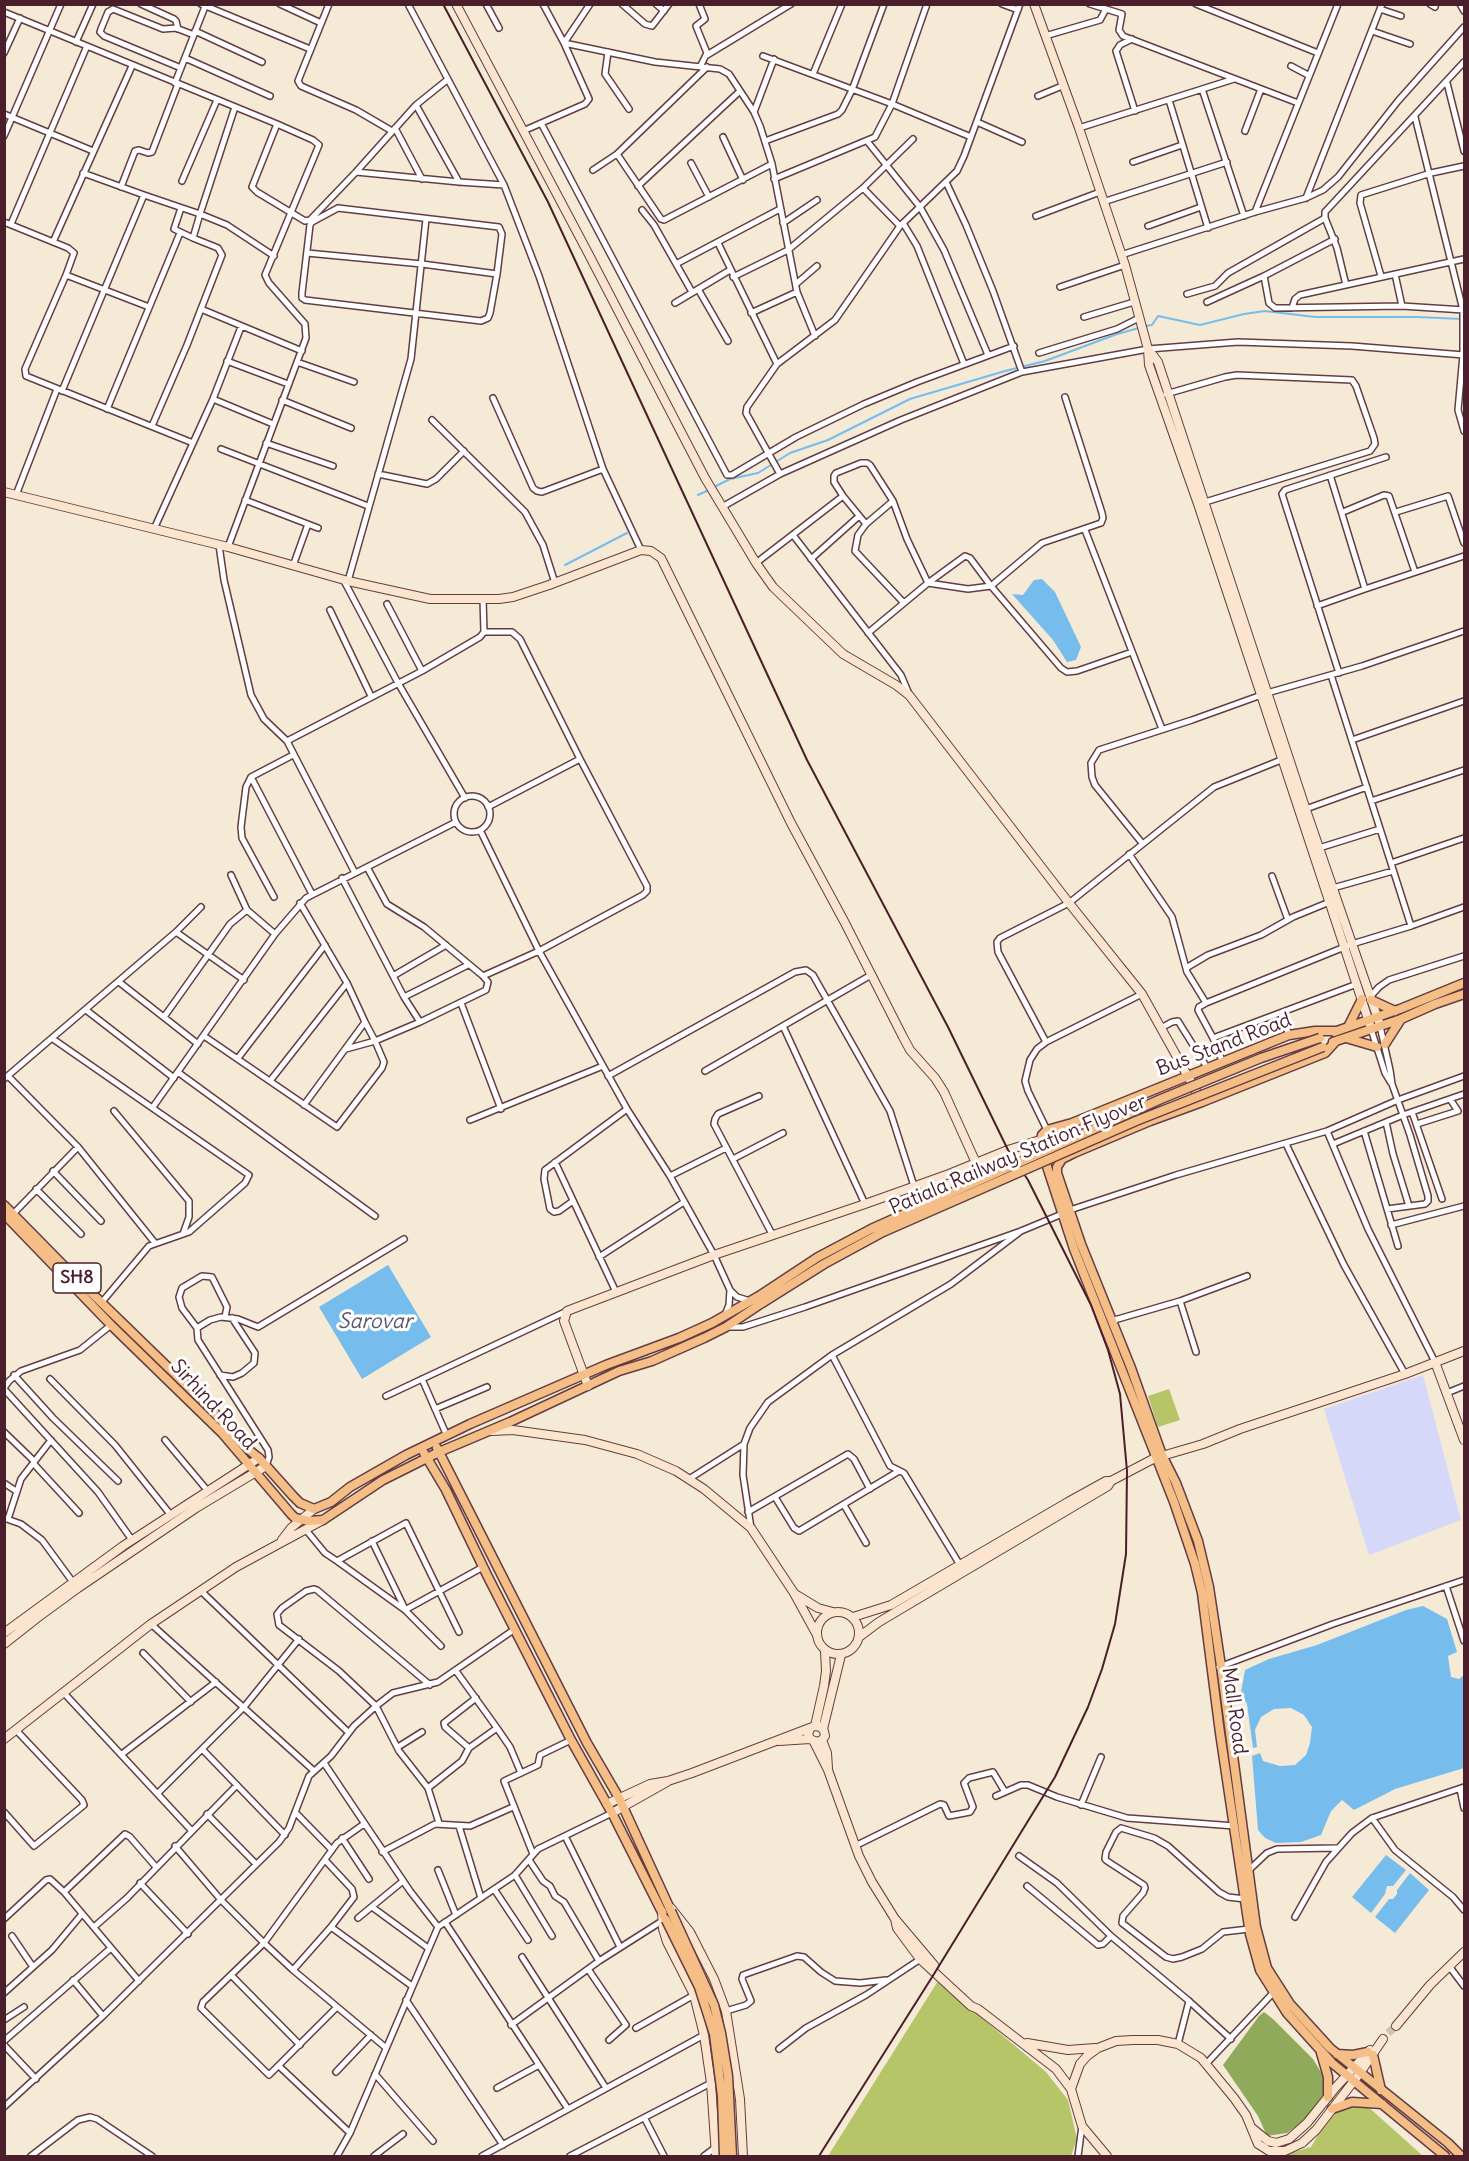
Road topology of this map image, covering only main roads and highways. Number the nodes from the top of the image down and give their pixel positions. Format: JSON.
{"nodes":[{"id":1,"x":1464,"y":982,"type":"edge"},
{"id":2,"x":1464,"y":994,"type":"edge"},
{"id":3,"x":1395,"y":1011,"type":"junction"},
{"id":4,"x":1401,"y":1019,"type":"junction"},
{"id":5,"x":1369,"y":1025,"type":"junction"},
{"id":6,"x":1348,"y":1027,"type":"junction"},
{"id":7,"x":1337,"y":1036,"type":"junction"},
{"id":8,"x":1346,"y":1038,"type":"junction"},
{"id":9,"x":4,"y":1205,"type":"edge"},
{"id":10,"x":1066,"y":1212,"type":"junction"},
{"id":11,"x":9,"y":1214,"type":"edge"},
{"id":12,"x":1074,"y":1224,"type":"joint"},
{"id":13,"x":760,"y":1300,"type":"junction"},
{"id":14,"x":434,"y":1442,"type":"junction"},
{"id":15,"x":421,"y":1448,"type":"junction"},
{"id":16,"x":440,"y":1452,"type":"junction"},
{"id":17,"x":1159,"y":1457,"type":"junction"},
{"id":18,"x":427,"y":1458,"type":"junction"},
{"id":19,"x":314,"y":1509,"type":"joint"},
{"id":20,"x":301,"y":1520,"type":"joint"},
{"id":21,"x":1238,"y":1826,"type":"junction"},
{"id":22,"x":1318,"y":2048,"type":"junction"},
{"id":23,"x":1336,"y":2054,"type":"junction"},
{"id":24,"x":1381,"y":2090,"type":"junction"},
{"id":25,"x":1328,"y":2097,"type":"road end"},
{"id":26,"x":1382,"y":2104,"type":"junction"},
{"id":27,"x":1332,"y":2109,"type":"road end"},
{"id":28,"x":724,"y":2157,"type":"edge"},
{"id":29,"x":732,"y":2157,"type":"edge"},
{"id":30,"x":1445,"y":2157,"type":"edge"},
{"id":31,"x":1461,"y":2157,"type":"edge"}],
"edges":[{"from":1,"to":3,"type":"main road","name":"Bus Stand Road"},
{"from":2,"to":4,"type":"main road","name":"Bus Stand Road"},
{"from":3,"to":5,"type":"main road","name":"Bus Stand Road"},
{"from":3,"to":6,"type":"main road"},
{"from":4,"to":5,"type":"main road","name":"Bus Stand Road"},
{"from":4,"to":8,"type":"main road"},
{"from":5,"to":6,"type":"main road","name":"Bus Stand Road"},
{"from":5,"to":8,"type":"main road","name":"Bus Stand Road"},
{"from":6,"to":7,"type":"main road","name":"Bus Stand Road"},
{"from":7,"to":8,"type":"main road","name":"Bus Stand Road"},
{"from":7,"to":10,"type":"main road","name":"Bus Stand Road"},
{"from":7,"to":10,"type":"main road","name":"Bus Stand Road"},
{"from":7,"to":13,"type":"main road","name":"Patiala Railway Station Flyover","bridge":true},
{"from":9,"to":11,"type":"main road","number":"SH8"},
{"from":10,"to":12,"type":"main road","name":"Bus Stand Road"},
{"from":10,"to":17,"type":"main road","name":"Mall Road"},
{"from":11,"to":19,"type":"main road","name":"Sirhind Road","number":"SH8"},
{"from":11,"to":20,"type":"main road","name":"Sirhind Road"},
{"from":12,"to":17,"type":"main road","name":"Mall Road"},
{"from":13,"to":14,"type":"main road","name":"Patiala Railway Station Flyover"},
{"from":13,"to":16,"type":"main road","name":"Patiala Railway Station Flyover"},
{"from":14,"to":15,"type":"main road","name":"Patiala Railway Station Flyover"},
{"from":14,"to":16,"type":"main road"},
{"from":15,"to":18,"type":"main road"},
{"from":15,"to":19,"type":"main road","name":"Patiala Railway Station Flyover"},
{"from":16,"to":18,"type":"main road","name":"Patiala Railway Station Flyover"},
{"from":16,"to":29,"type":"main road","bridge":true},
{"from":17,"to":21,"type":"main road","name":"Mall Road"},
{"from":17,"to":21,"type":"main road","name":"Mall Road"},
{"from":18,"to":20,"type":"main road","name":"Patiala Railway Station Flyover"},
{"from":18,"to":28,"type":"main road","bridge":true},
{"from":21,"to":22,"type":"main road","name":"Mall Road"},
{"from":21,"to":23,"type":"main road","name":"Mall Road"},
{"from":22,"to":25,"type":"main road"},
{"from":22,"to":26,"type":"main road","name":"Mall Road"},
{"from":23,"to":24,"type":"main road","name":"Mall Road"},
{"from":23,"to":24,"type":"main road"},
{"from":24,"to":31,"type":"main road","name":"Mall Road"},
{"from":26,"to":27,"type":"main road"},
{"from":26,"to":30,"type":"main road","name":"Mall Road"}]}
